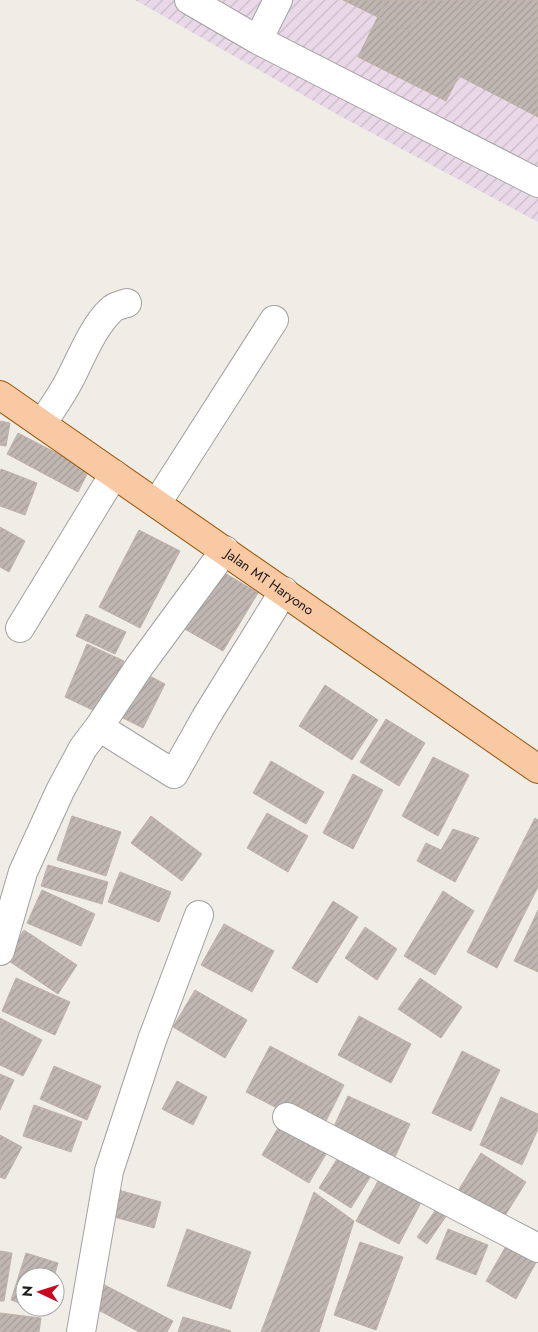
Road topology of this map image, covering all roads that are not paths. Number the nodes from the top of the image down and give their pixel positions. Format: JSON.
{"nodes":[{"id":1,"x":190,"y":0,"type":"edge"},
{"id":2,"x":278,"y":0,"type":"edge"},
{"id":3,"x":258,"y":40,"type":"junction"},
{"id":4,"x":538,"y":183,"type":"edge"},
{"id":5,"x":127,"y":303,"type":"dead end"},
{"id":6,"x":274,"y":320,"type":"dead end"},
{"id":7,"x":0,"y":395,"type":"edge"},
{"id":8,"x":42,"y":424,"type":"junction"},
{"id":9,"x":114,"y":474,"type":"junction"},
{"id":10,"x":157,"y":503,"type":"junction"},
{"id":11,"x":225,"y":550,"type":"junction"},
{"id":12,"x":284,"y":591,"type":"junction"},
{"id":13,"x":20,"y":628,"type":"dead end"},
{"id":14,"x":99,"y":727,"type":"junction"},
{"id":15,"x":538,"y":769,"type":"edge"},
{"id":16,"x":199,"y":915,"type":"dead end"},
{"id":17,"x":0,"y":951,"type":"edge"},
{"id":18,"x":287,"y":1117,"type":"dead end"},
{"id":19,"x":538,"y":1248,"type":"edge"},
{"id":20,"x":81,"y":1332,"type":"edge"}],
"edges":[{"from":1,"to":3,"type":"street"},
{"from":2,"to":3,"type":"street"},
{"from":3,"to":4,"type":"street"},
{"from":5,"to":8,"type":"street"},
{"from":6,"to":10,"type":"street"},
{"from":7,"to":8,"type":"main road","name":"Jalan MT Haryono"},
{"from":8,"to":9,"type":"main road","name":"Jalan MT Haryono"},
{"from":9,"to":10,"type":"main road","name":"Jalan MT Haryono"},
{"from":9,"to":13,"type":"street"},
{"from":10,"to":11,"type":"main road","name":"Jalan MT Haryono"},
{"from":11,"to":12,"type":"main road","name":"Jalan MT Haryono"},
{"from":11,"to":14,"type":"street"},
{"from":12,"to":14,"type":"street"},
{"from":12,"to":15,"type":"main road","name":"Jalan MT Haryono"},
{"from":14,"to":17,"type":"street"},
{"from":16,"to":20,"type":"street"},
{"from":18,"to":19,"type":"street"}]}
